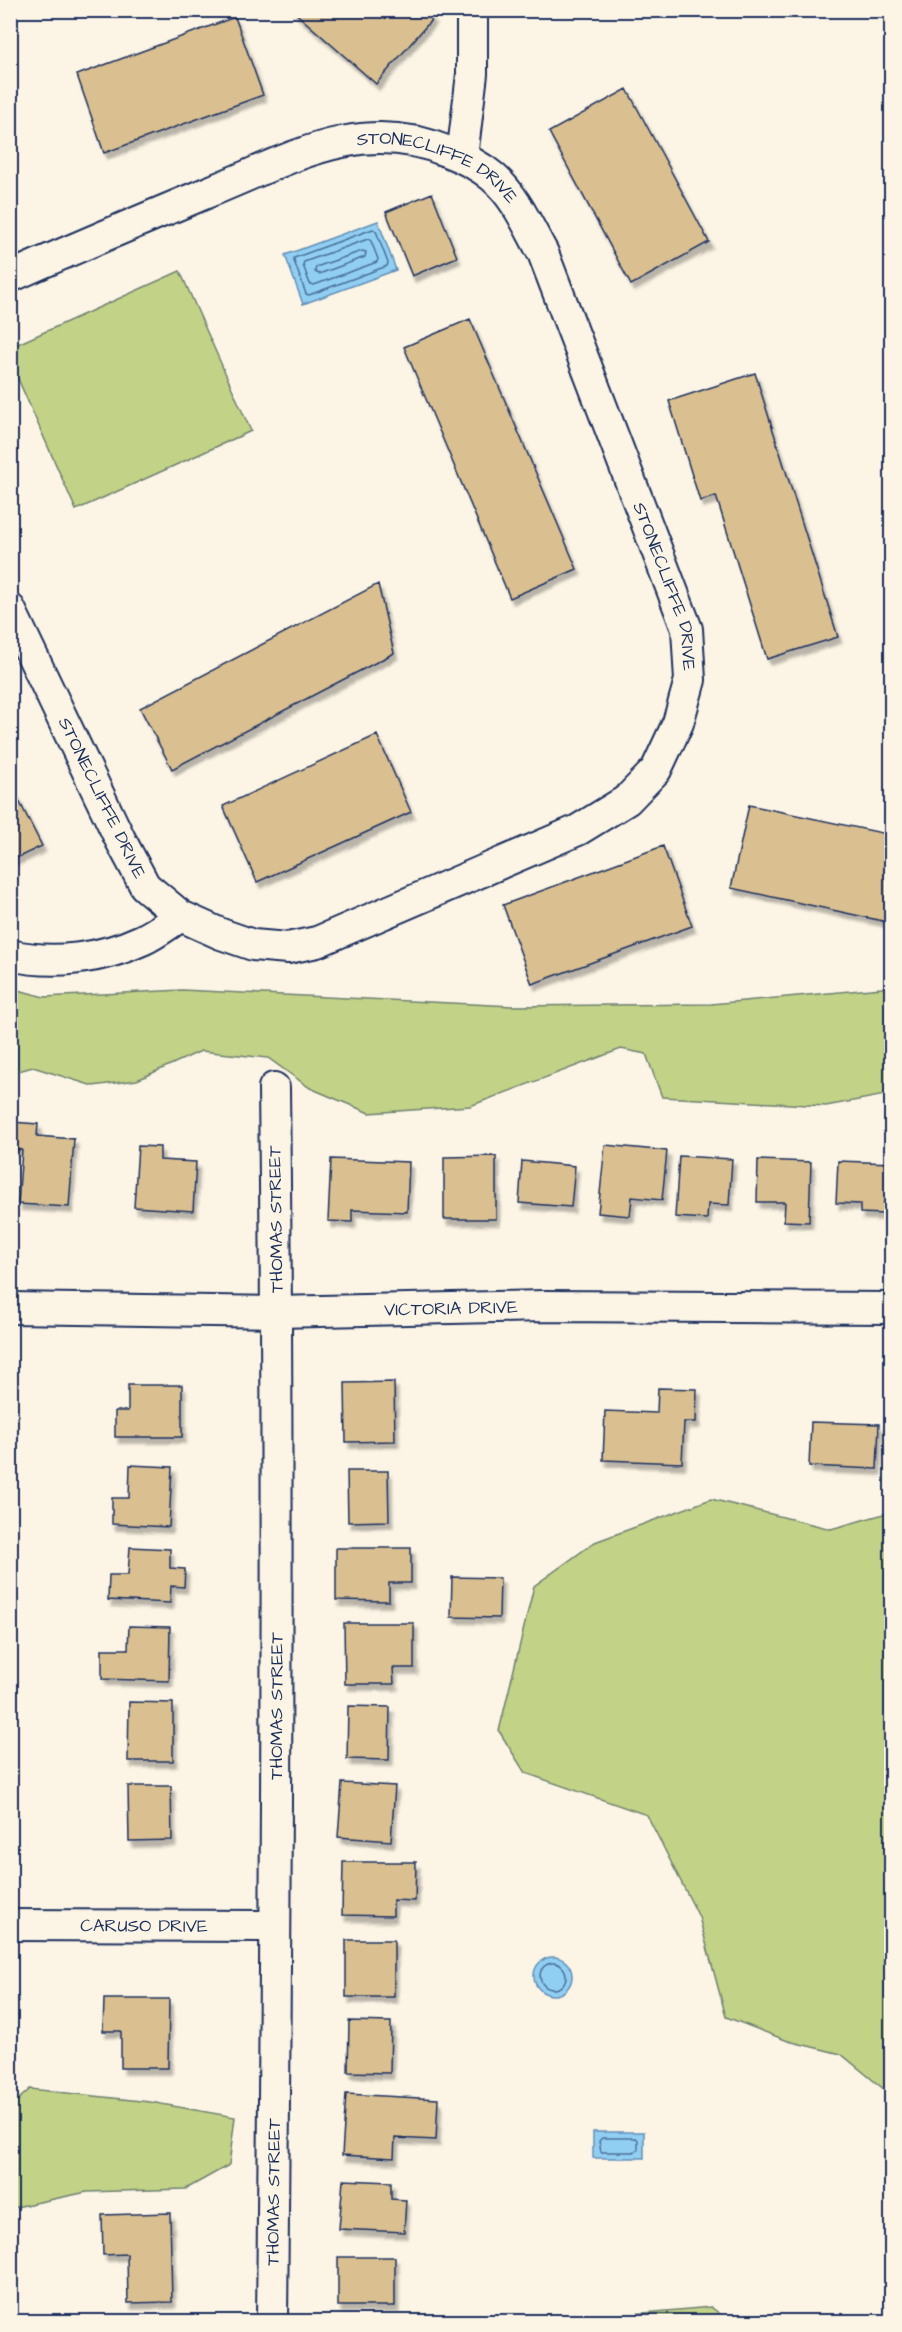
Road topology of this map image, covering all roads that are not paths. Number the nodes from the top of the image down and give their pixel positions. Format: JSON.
{"nodes":[{"id":1,"x":472,"y":10,"type":"edge"},
{"id":2,"x":462,"y":157,"type":"junction"},
{"id":3,"x":10,"y":277,"type":"edge"},
{"id":4,"x":10,"y":609,"type":"edge"},
{"id":5,"x":181,"y":916,"type":"junction"},
{"id":6,"x":10,"y":955,"type":"edge"},
{"id":7,"x":274,"y":1088,"type":"dead end"},
{"id":8,"x":10,"y":1308,"type":"edge"},
{"id":9,"x":891,"y":1308,"type":"edge"},
{"id":10,"x":277,"y":1312,"type":"junction"},
{"id":11,"x":10,"y":1925,"type":"edge"},
{"id":12,"x":275,"y":1926,"type":"junction"},
{"id":13,"x":272,"y":2322,"type":"edge"}],
"edges":[{"from":1,"to":2,"type":"street"},
{"from":2,"to":3,"type":"street","name":"STONECLIFFE DRIVE"},
{"from":2,"to":5,"type":"street","name":"STONECLIFFE DRIVE"},
{"from":4,"to":5,"type":"street","name":"STONECLIFFE DRIVE"},
{"from":5,"to":6,"type":"street"},
{"from":7,"to":10,"type":"street","name":"THOMAS STREET"},
{"from":8,"to":10,"type":"street","name":"VICTORIA DRIVE"},
{"from":9,"to":10,"type":"street","name":"VICTORIA DRIVE"},
{"from":10,"to":12,"type":"street","name":"THOMAS STREET"},
{"from":11,"to":12,"type":"street","name":"CARUSO DRIVE"},
{"from":12,"to":13,"type":"street","name":"THOMAS STREET"}]}
